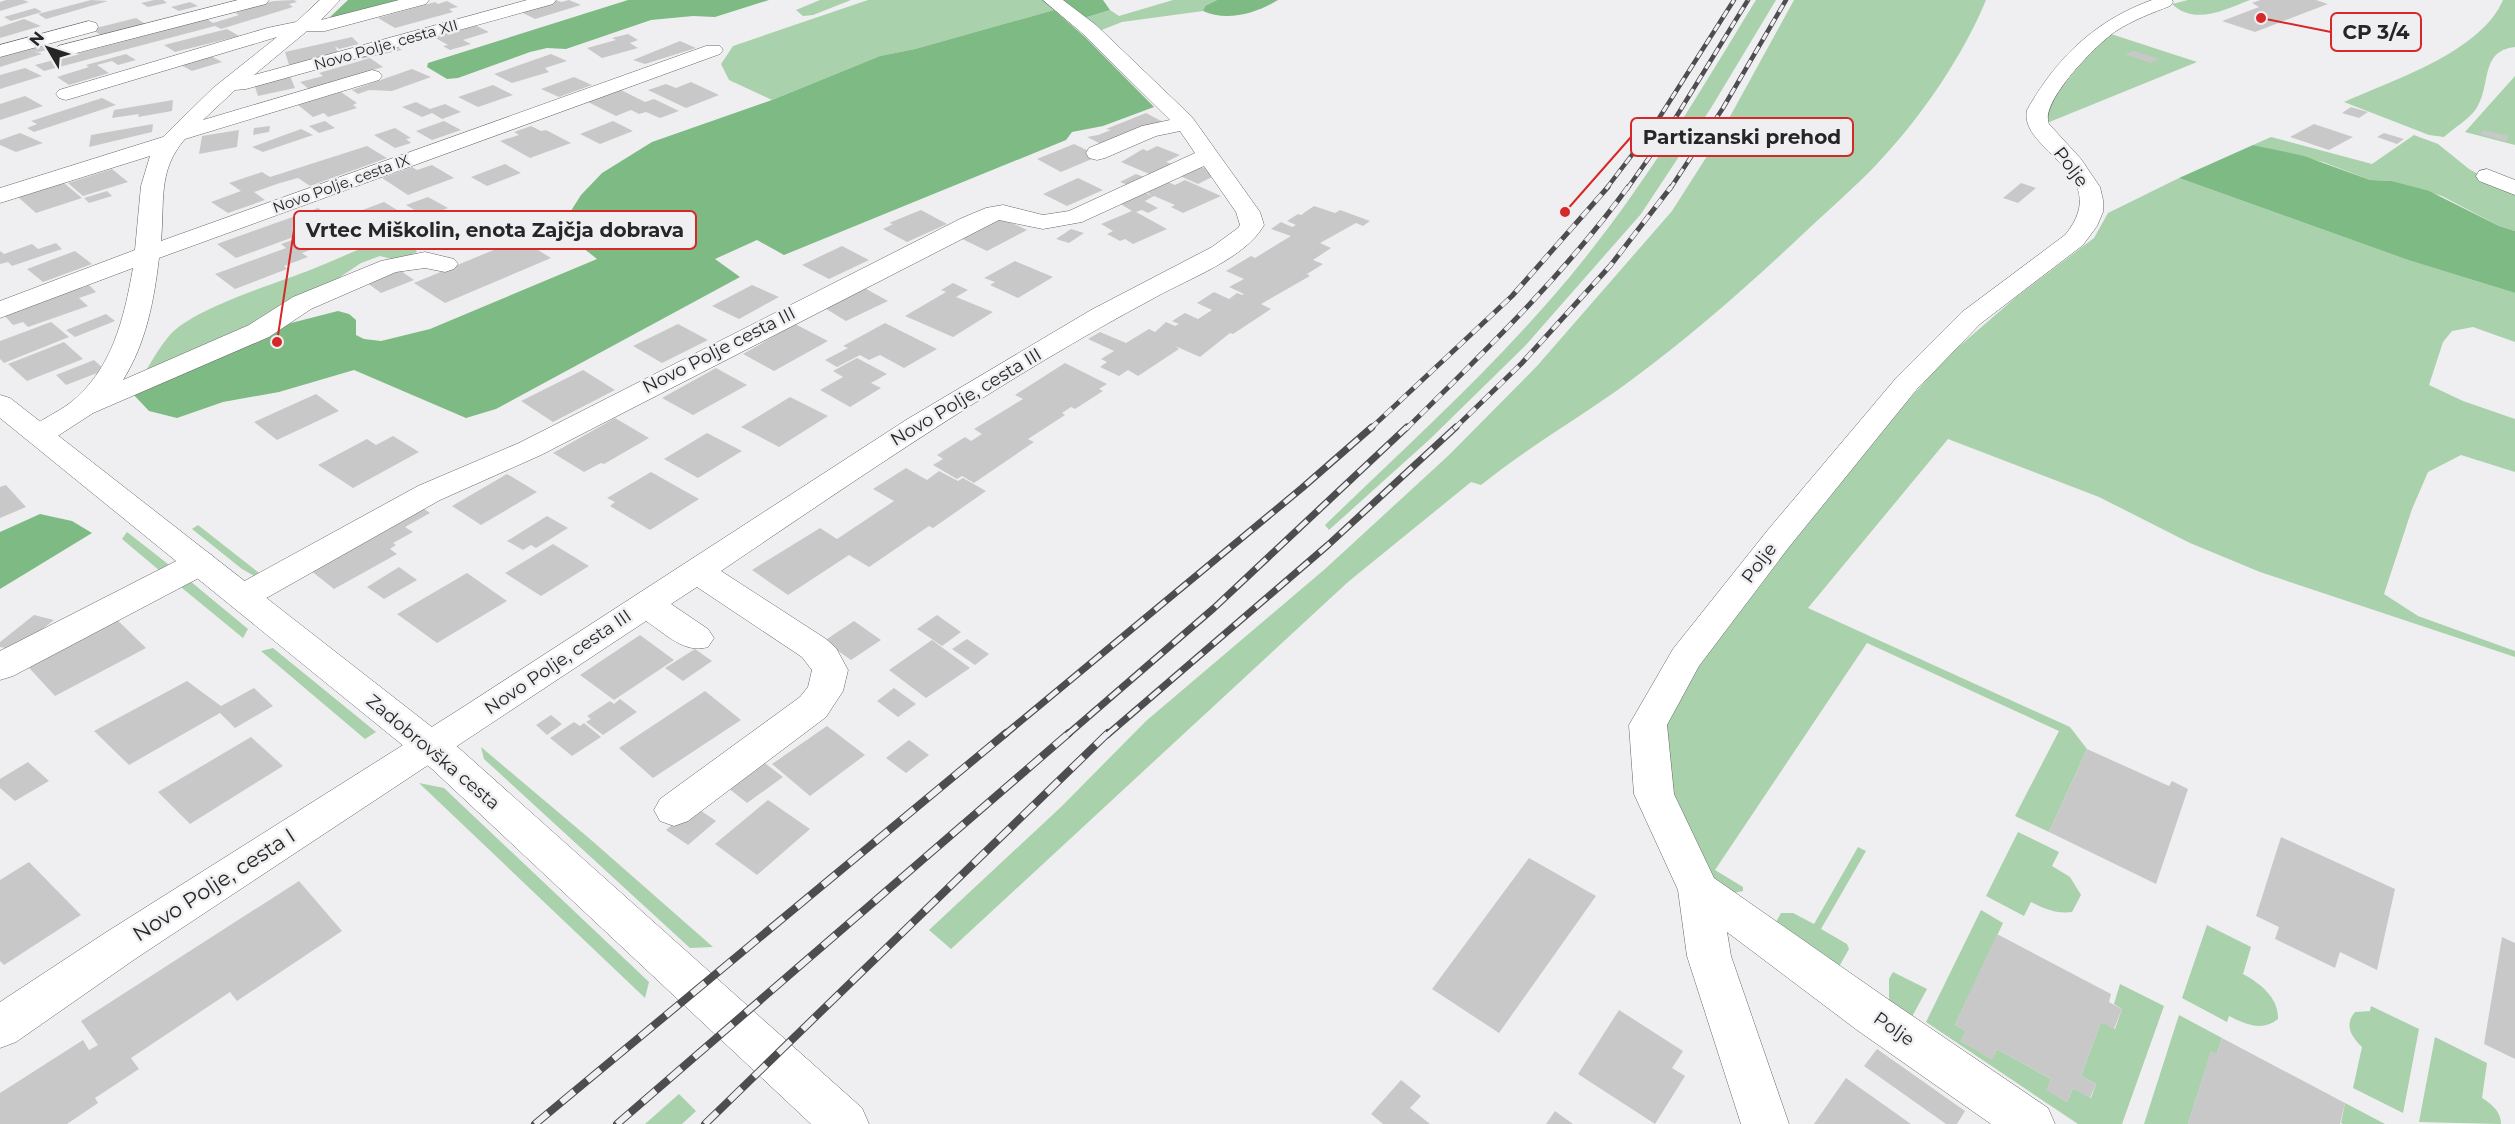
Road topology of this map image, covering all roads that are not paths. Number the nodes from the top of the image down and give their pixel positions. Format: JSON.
{"nodes":[{"id":1,"x":193,"y":0,"type":"edge"},
{"id":2,"x":260,"y":0,"type":"edge"},
{"id":3,"x":331,"y":0,"type":"edge"},
{"id":4,"x":420,"y":0,"type":"edge"},
{"id":5,"x":547,"y":0,"type":"edge"},
{"id":6,"x":1052,"y":0,"type":"edge"},
{"id":7,"x":2164,"y":2,"type":"dead end"},
{"id":8,"x":61,"y":16,"type":"dead end"},
{"id":9,"x":92,"y":26,"type":"junction"},
{"id":10,"x":304,"y":26,"type":"junction"},
{"id":11,"x":65,"y":50,"type":"dead end"},
{"id":12,"x":713,"y":50,"type":"dead end"},
{"id":13,"x":0,"y":51,"type":"edge"},
{"id":14,"x":372,"y":76,"type":"dead end"},
{"id":15,"x":225,"y":89,"type":"junction"},
{"id":16,"x":66,"y":94,"type":"dead end"},
{"id":17,"x":1185,"y":124,"type":"junction"},
{"id":18,"x":174,"y":139,"type":"junction"},
{"id":19,"x":1097,"y":153,"type":"dead end"},
{"id":20,"x":1207,"y":156,"type":"junction"},
{"id":21,"x":2487,"y":176,"type":"dead end"},
{"id":22,"x":2515,"y":188,"type":"edge"},
{"id":23,"x":0,"y":196,"type":"edge"},
{"id":24,"x":147,"y":254,"type":"junction"},
{"id":25,"x":445,"y":264,"type":"dead end"},
{"id":26,"x":0,"y":310,"type":"edge"},
{"id":27,"x":0,"y":404,"type":"edge"},
{"id":28,"x":76,"y":411,"type":"junction"},
{"id":29,"x":40,"y":435,"type":"junction"},
{"id":30,"x":200,"y":563,"type":"junction"},
{"id":31,"x":696,"y":570,"type":"junction"},
{"id":32,"x":242,"y":597,"type":"junction"},
{"id":33,"x":646,"y":604,"type":"junction"},
{"id":34,"x":696,"y":638,"type":"dead end"},
{"id":35,"x":0,"y":667,"type":"edge"},
{"id":36,"x":430,"y":747,"type":"junction"},
{"id":37,"x":674,"y":810,"type":"dead end"},
{"id":38,"x":1699,"y":890,"type":"junction"},
{"id":39,"x":0,"y":1027,"type":"edge"},
{"id":40,"x":845,"y":1124,"type":"edge"},
{"id":41,"x":1765,"y":1124,"type":"edge"},
{"id":42,"x":2031,"y":1124,"type":"edge"}],
"edges":[{"from":1,"to":9,"type":"street"},
{"from":2,"to":11,"type":"street"},
{"from":3,"to":10,"type":"street","name":"Novo Polje, cesta XII"},
{"from":4,"to":10,"type":"street"},
{"from":5,"to":15,"type":"street","name":"Novo Polje, cesta XII"},
{"from":6,"to":17,"type":"street","name":"Novo Polje, cesta III"},
{"from":7,"to":38,"type":"street","name":"Polje"},
{"from":8,"to":9,"type":"street"},
{"from":9,"to":13,"type":"street"},
{"from":10,"to":15,"type":"street","name":"Novo Polje, cesta XII"},
{"from":10,"to":16,"type":"street"},
{"from":12,"to":24,"type":"street","name":"Novo Polje, cesta IX"},
{"from":14,"to":18,"type":"street","name":"Novo Polje, cesta XII"},
{"from":15,"to":18,"type":"street","name":"Novo Polje, cesta XII"},
{"from":17,"to":19,"type":"street"},
{"from":17,"to":20,"type":"street","name":"Novo Polje, cesta III"},
{"from":18,"to":23,"type":"street"},
{"from":18,"to":24,"type":"street","name":"Novo Polje, cesta XII"},
{"from":20,"to":31,"type":"street","name":"Novo Polje, cesta III"},
{"from":20,"to":32,"type":"street","name":"Novo Polje cesta III"},
{"from":21,"to":22,"type":"street"},
{"from":24,"to":26,"type":"street","name":"Novo Polje, cesta IX"},
{"from":24,"to":28,"type":"street","name":"Novo Polje, cesta XII"},
{"from":25,"to":28,"type":"street"},
{"from":27,"to":29,"type":"street","name":"Zadobrovška cesta"},
{"from":28,"to":29,"type":"street","name":"Novo Polje, cesta XII"},
{"from":29,"to":30,"type":"street","name":"Zadobrovška cesta"},
{"from":30,"to":32,"type":"street","name":"Zadobrovška cesta"},
{"from":30,"to":35,"type":"street"},
{"from":31,"to":33,"type":"street","name":"Novo Polje, cesta III"},
{"from":31,"to":37,"type":"street"},
{"from":32,"to":36,"type":"street","name":"Zadobrovška cesta"},
{"from":33,"to":34,"type":"street"},
{"from":33,"to":36,"type":"street","name":"Novo Polje, cesta III"},
{"from":36,"to":39,"type":"street","name":"Novo Polje, cesta I"},
{"from":36,"to":40,"type":"street","name":"Zadobrovška cesta"},
{"from":38,"to":41,"type":"street"},
{"from":38,"to":42,"type":"street","name":"Polje"}]}
